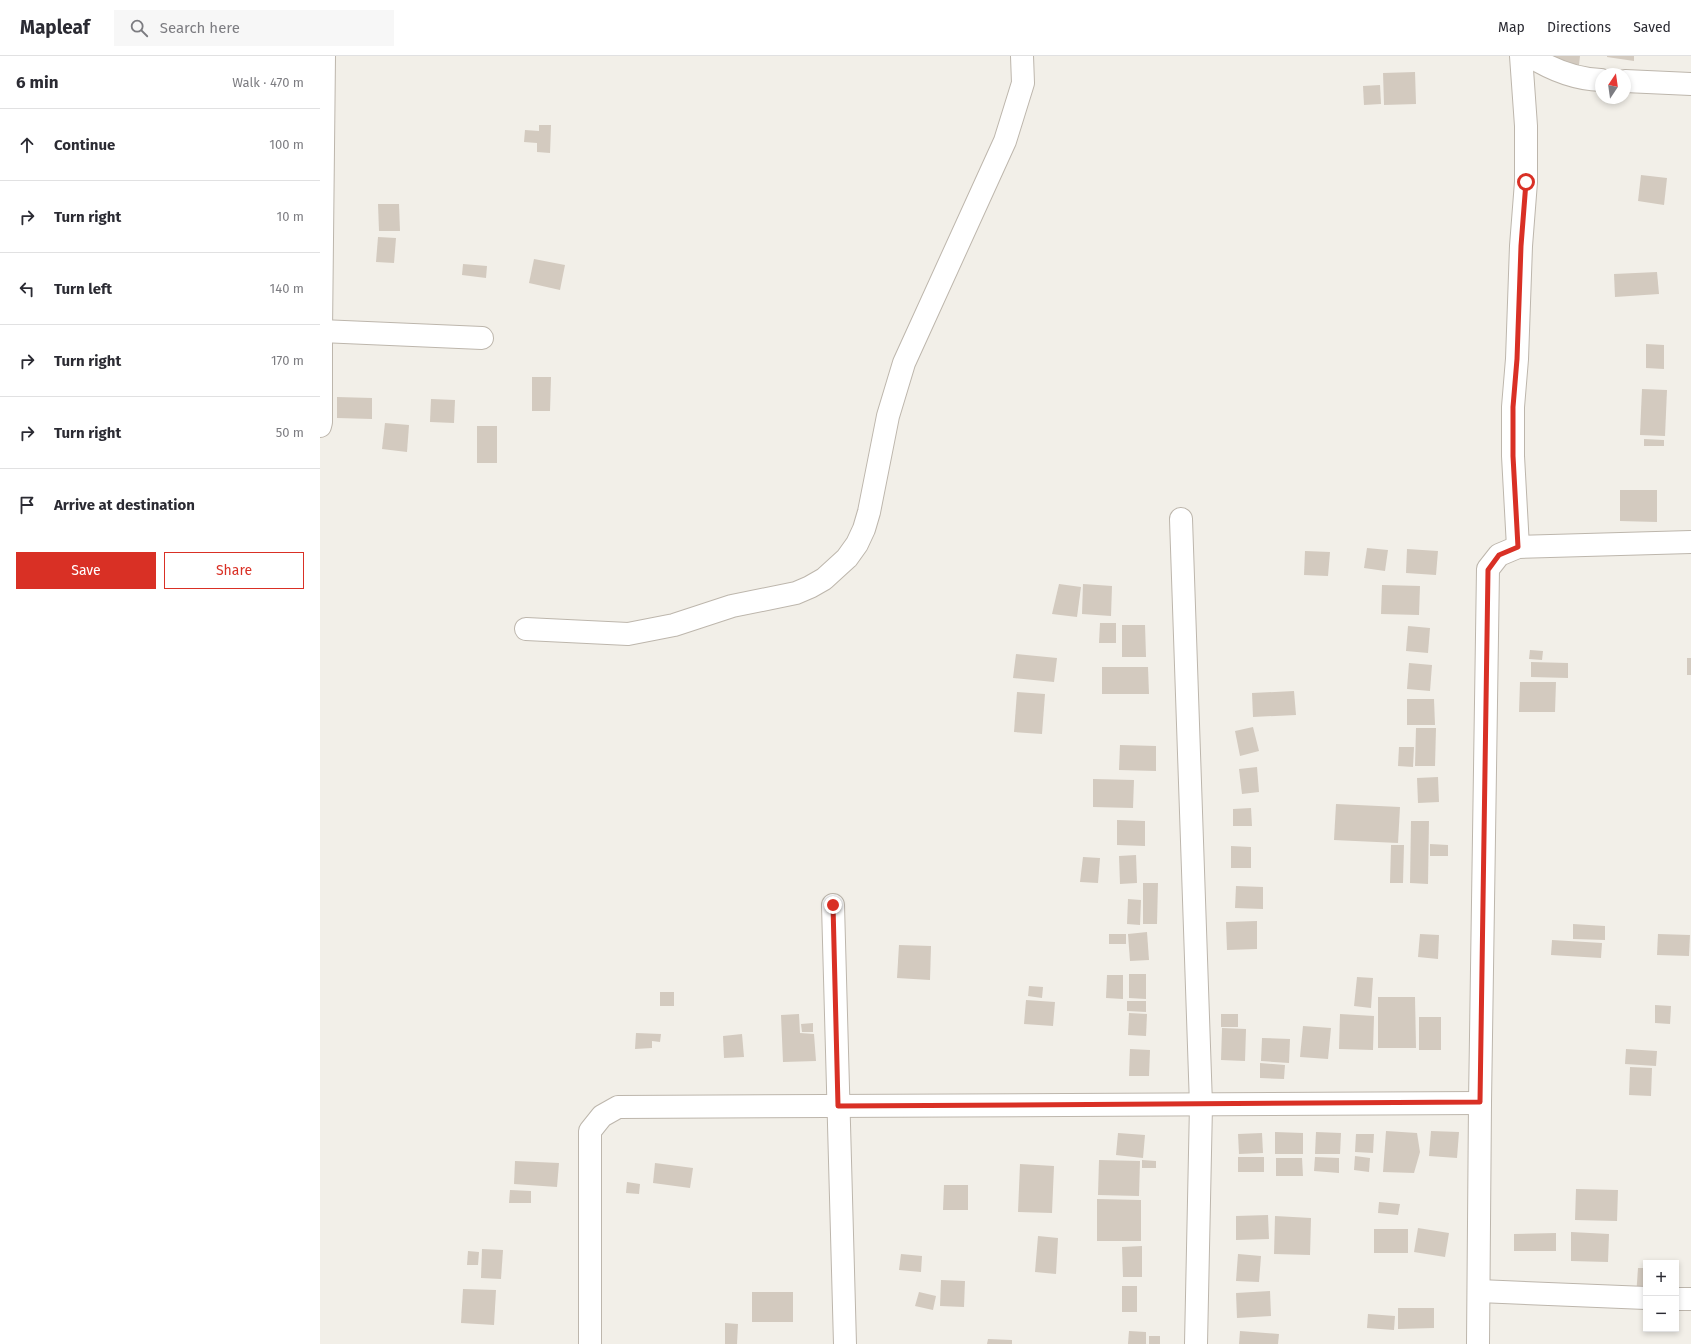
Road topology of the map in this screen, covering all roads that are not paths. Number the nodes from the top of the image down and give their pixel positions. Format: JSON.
{"nodes":[{"id":1,"x":324,"y":56,"type":"edge"},
{"id":2,"x":1022,"y":56,"type":"edge"},
{"id":3,"x":1520,"y":56,"type":"edge"},
{"id":4,"x":1530,"y":56,"type":"edge"},
{"id":5,"x":1595,"y":80,"type":"edge"},
{"id":6,"x":1631,"y":81,"type":"edge"},
{"id":7,"x":1691,"y":84,"type":"edge"},
{"id":8,"x":321,"y":331,"type":"edge"},
{"id":9,"x":482,"y":338,"type":"dead end"},
{"id":10,"x":320,"y":426,"type":"edge"},
{"id":11,"x":1181,"y":518,"type":"dead end"},
{"id":12,"x":1691,"y":542,"type":"edge"},
{"id":13,"x":1518,"y":547,"type":"junction"},
{"id":14,"x":526,"y":629,"type":"dead end"},
{"id":15,"x":833,"y":905,"type":"dead end"},
{"id":16,"x":1480,"y":1102,"type":"junction"},
{"id":17,"x":1201,"y":1104,"type":"junction"},
{"id":18,"x":838,"y":1106,"type":"junction"},
{"id":19,"x":1479,"y":1291,"type":"junction"},
{"id":20,"x":1643,"y":1298,"type":"edge"},
{"id":21,"x":1679,"y":1299,"type":"edge"},
{"id":22,"x":1691,"y":1299,"type":"edge"},
{"id":23,"x":590,"y":1344,"type":"edge"},
{"id":24,"x":845,"y":1344,"type":"edge"},
{"id":25,"x":1196,"y":1344,"type":"edge"},
{"id":26,"x":1478,"y":1344,"type":"edge"}],
"edges":[{"from":1,"to":8,"type":"street"},
{"from":2,"to":14,"type":"street"},
{"from":3,"to":13,"type":"street"},
{"from":4,"to":5,"type":"street"},
{"from":6,"to":7,"type":"street"},
{"from":8,"to":9,"type":"street"},
{"from":8,"to":10,"type":"street"},
{"from":11,"to":17,"type":"street"},
{"from":12,"to":13,"type":"street"},
{"from":13,"to":16,"type":"street"},
{"from":15,"to":18,"type":"street"},
{"from":16,"to":17,"type":"street"},
{"from":16,"to":19,"type":"street"},
{"from":17,"to":18,"type":"street"},
{"from":17,"to":25,"type":"street"},
{"from":18,"to":23,"type":"street"},
{"from":18,"to":24,"type":"street"},
{"from":19,"to":20,"type":"street"},
{"from":19,"to":26,"type":"street"},
{"from":21,"to":22,"type":"street"}]}
